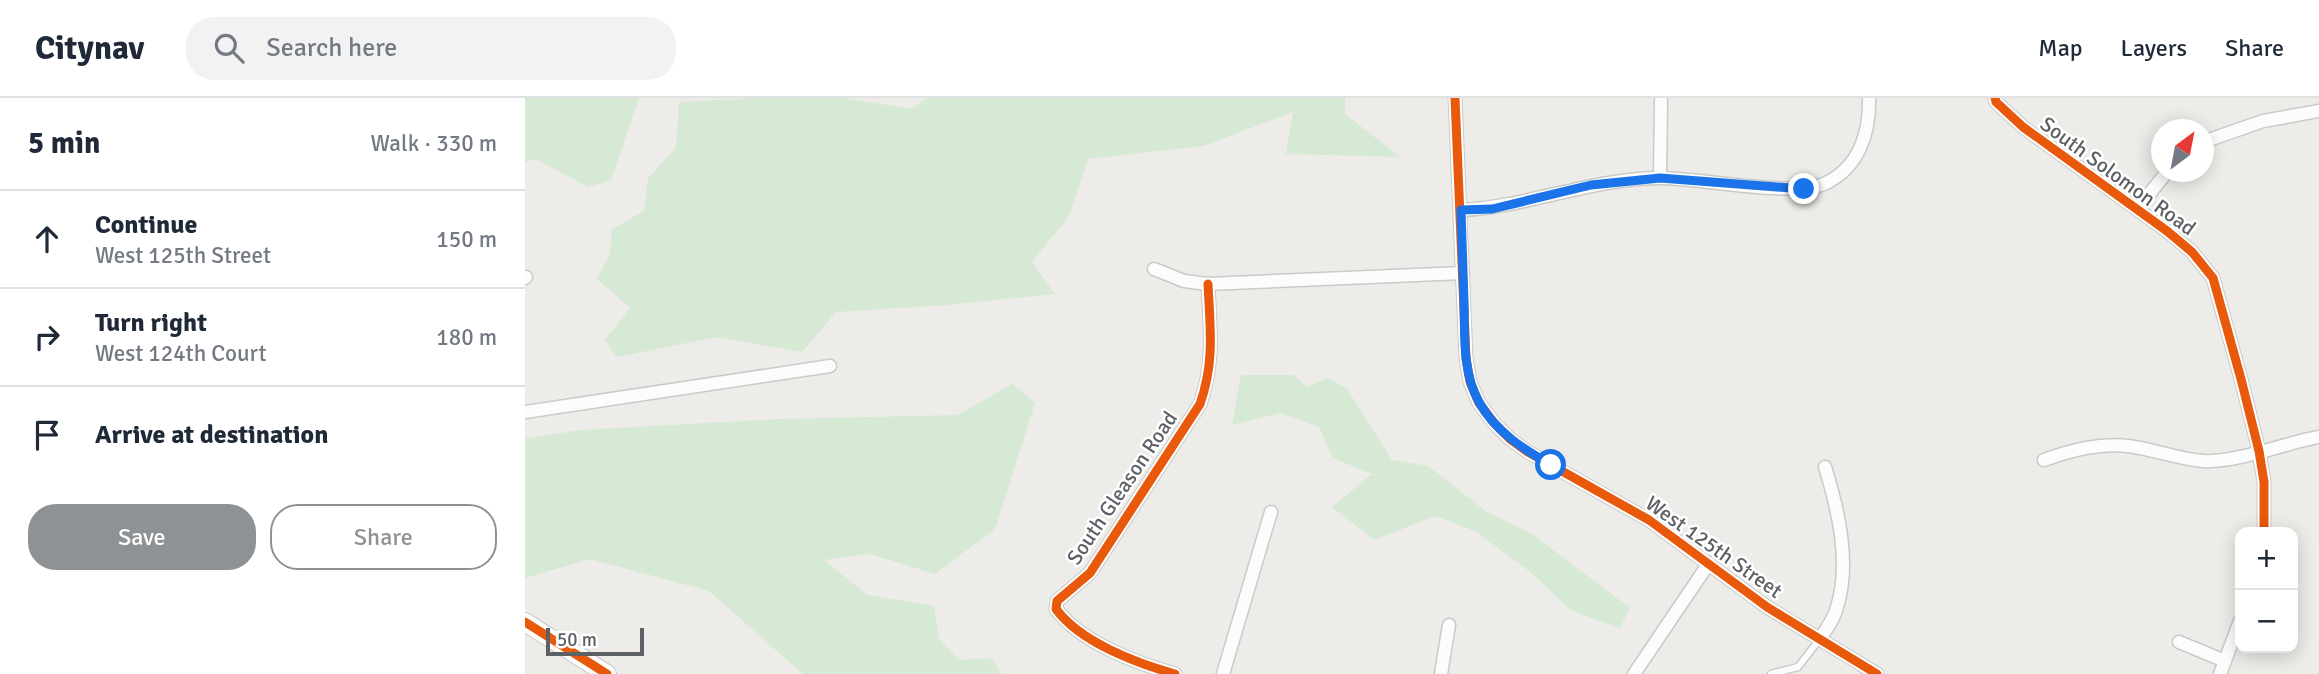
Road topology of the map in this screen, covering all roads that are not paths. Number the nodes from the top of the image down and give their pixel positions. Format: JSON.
{"nodes":[{"id":1,"x":1455,"y":98,"type":"edge"},
{"id":2,"x":1869,"y":98,"type":"edge"},
{"id":3,"x":1995,"y":98,"type":"edge"},
{"id":4,"x":1661,"y":100,"type":"dead end"},
{"id":5,"x":2319,"y":111,"type":"edge"},
{"id":6,"x":2214,"y":138,"type":"edge"},
{"id":7,"x":1660,"y":178,"type":"junction"},
{"id":8,"x":2159,"y":182,"type":"edge"},
{"id":9,"x":2137,"y":209,"type":"junction"},
{"id":10,"x":1461,"y":210,"type":"junction"},
{"id":11,"x":1154,"y":269,"type":"dead end"},
{"id":12,"x":1463,"y":273,"type":"junction"},
{"id":13,"x":1208,"y":284,"type":"junction"},
{"id":14,"x":830,"y":366,"type":"dead end"},
{"id":15,"x":525,"y":412,"type":"edge"},
{"id":16,"x":2319,"y":437,"type":"edge"},
{"id":17,"x":2259,"y":451,"type":"junction"},
{"id":18,"x":2044,"y":460,"type":"dead end"},
{"id":19,"x":1825,"y":467,"type":"dead end"},
{"id":20,"x":1271,"y":512,"type":"dead end"},
{"id":21,"x":2264,"y":527,"type":"edge"},
{"id":22,"x":1709,"y":563,"type":"junction"},
{"id":23,"x":525,"y":622,"type":"edge"},
{"id":24,"x":1449,"y":625,"type":"dead end"},
{"id":25,"x":2235,"y":634,"type":"edge"},
{"id":26,"x":1819,"y":640,"type":"junction"},
{"id":27,"x":2179,"y":642,"type":"dead end"},
{"id":28,"x":2225,"y":661,"type":"junction"},
{"id":29,"x":607,"y":674,"type":"edge"},
{"id":30,"x":1175,"y":674,"type":"edge"},
{"id":31,"x":1223,"y":674,"type":"edge"},
{"id":32,"x":1441,"y":674,"type":"edge"},
{"id":33,"x":1634,"y":674,"type":"edge"},
{"id":34,"x":1771,"y":674,"type":"edge"},
{"id":35,"x":1877,"y":674,"type":"edge"},
{"id":36,"x":2220,"y":674,"type":"edge"}],
"edges":[{"from":1,"to":10,"type":"street","name":"West 125th Street"},
{"from":2,"to":7,"type":"street"},
{"from":3,"to":9,"type":"street","name":"South Solomon Road"},
{"from":4,"to":7,"type":"street"},
{"from":5,"to":6,"type":"street"},
{"from":7,"to":10,"type":"street"},
{"from":8,"to":9,"type":"street"},
{"from":9,"to":17,"type":"street","name":"South Solomon Road"},
{"from":10,"to":12,"type":"street","name":"West 125th Street"},
{"from":11,"to":13,"type":"street"},
{"from":12,"to":13,"type":"street"},
{"from":12,"to":22,"type":"street","name":"West 125th Street"},
{"from":13,"to":30,"type":"street","name":"South Gleason Road"},
{"from":14,"to":15,"type":"street"},
{"from":16,"to":17,"type":"street"},
{"from":17,"to":18,"type":"street"},
{"from":17,"to":21,"type":"street","name":"South Solomon Road"},
{"from":19,"to":26,"type":"street"},
{"from":20,"to":31,"type":"street"},
{"from":22,"to":26,"type":"street","name":"West 125th Street"},
{"from":22,"to":33,"type":"street"},
{"from":23,"to":29,"type":"street"},
{"from":24,"to":32,"type":"street"},
{"from":25,"to":28,"type":"street"},
{"from":26,"to":34,"type":"lane"},
{"from":26,"to":35,"type":"street","name":"West 125th Street"},
{"from":27,"to":28,"type":"street"},
{"from":28,"to":36,"type":"street"}]}
